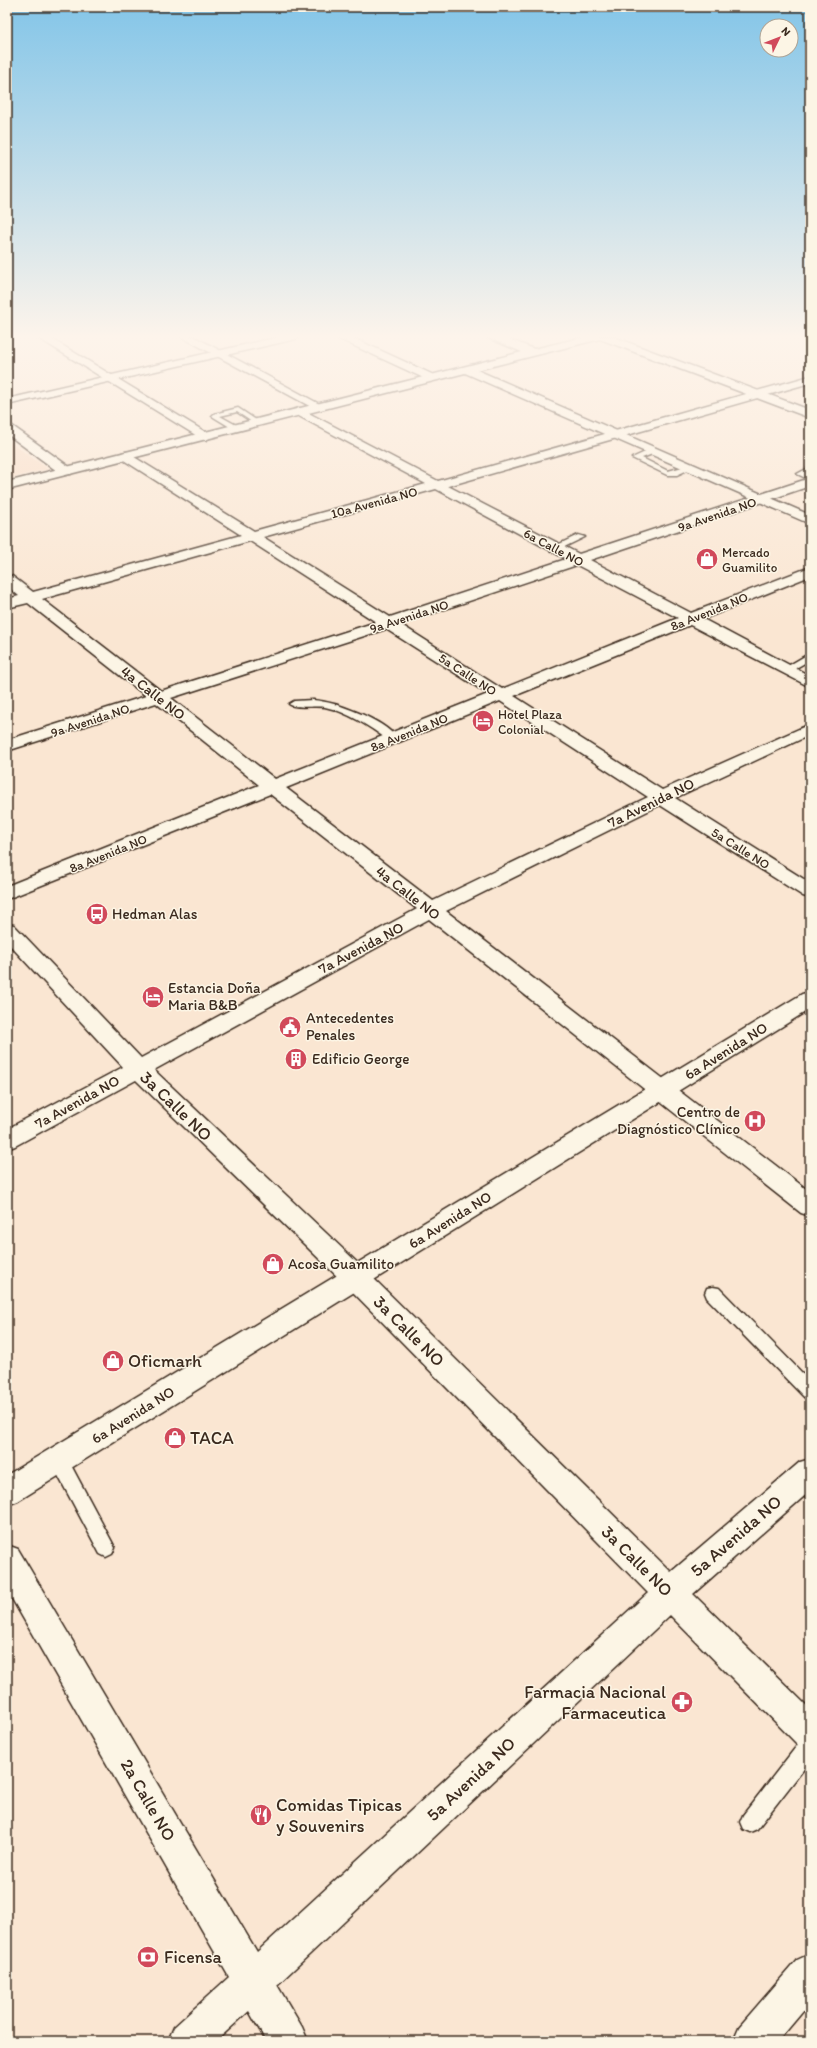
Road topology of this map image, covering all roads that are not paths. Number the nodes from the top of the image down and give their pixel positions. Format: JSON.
{"nodes":[{"id":1,"x":12,"y":432,"type":"edge"},
{"id":2,"x":199,"y":432,"type":"edge"},
{"id":3,"x":223,"y":432,"type":"edge"},
{"id":4,"x":336,"y":432,"type":"edge"},
{"id":5,"x":607,"y":432,"type":"edge"},
{"id":6,"x":627,"y":432,"type":"edge"},
{"id":7,"x":615,"y":435,"type":"junction"},
{"id":8,"x":206,"y":436,"type":"junction"},
{"id":9,"x":652,"y":451,"type":"junction"},
{"id":10,"x":126,"y":456,"type":"junction"},
{"id":11,"x":690,"y":467,"type":"junction"},
{"id":12,"x":810,"y":469,"type":"edge"},
{"id":13,"x":66,"y":471,"type":"junction"},
{"id":14,"x":810,"y":478,"type":"edge"},
{"id":15,"x":810,"y":482,"type":"edge"},
{"id":16,"x":437,"y":485,"type":"junction"},
{"id":17,"x":7,"y":486,"type":"edge"},
{"id":18,"x":762,"y":498,"type":"junction"},
{"id":19,"x":810,"y":520,"type":"edge"},
{"id":20,"x":251,"y":536,"type":"junction"},
{"id":21,"x":581,"y":537,"type":"dead end"},
{"id":22,"x":555,"y":548,"type":"junction"},
{"id":23,"x":579,"y":560,"type":"junction"},
{"id":24,"x":810,"y":571,"type":"edge"},
{"id":25,"x":7,"y":579,"type":"edge"},
{"id":26,"x":30,"y":597,"type":"junction"},
{"id":27,"x":7,"y":604,"type":"edge"},
{"id":28,"x":689,"y":619,"type":"junction"},
{"id":29,"x":388,"y":623,"type":"junction"},
{"id":30,"x":810,"y":656,"type":"edge"},
{"id":31,"x":786,"y":670,"type":"junction"},
{"id":32,"x":810,"y":682,"type":"edge"},
{"id":33,"x":501,"y":695,"type":"junction"},
{"id":34,"x":159,"y":698,"type":"junction"},
{"id":35,"x":294,"y":704,"type":"dead end"},
{"id":36,"x":810,"y":729,"type":"edge"},
{"id":37,"x":392,"y":738,"type":"junction"},
{"id":38,"x":7,"y":746,"type":"edge"},
{"id":39,"x":272,"y":786,"type":"junction"},
{"id":40,"x":661,"y":797,"type":"junction"},
{"id":41,"x":810,"y":892,"type":"edge"},
{"id":42,"x":7,"y":893,"type":"edge"},
{"id":43,"x":431,"y":910,"type":"junction"},
{"id":44,"x":7,"y":930,"type":"edge"},
{"id":45,"x":810,"y":999,"type":"edge"},
{"id":46,"x":138,"y":1069,"type":"junction"},
{"id":47,"x":661,"y":1090,"type":"junction"},
{"id":48,"x":7,"y":1140,"type":"edge"},
{"id":49,"x":810,"y":1206,"type":"edge"},
{"id":50,"x":356,"y":1278,"type":"junction"},
{"id":51,"x":713,"y":1293,"type":"dead end"},
{"id":52,"x":810,"y":1392,"type":"edge"},
{"id":53,"x":59,"y":1460,"type":"junction"},
{"id":54,"x":810,"y":1472,"type":"edge"},
{"id":55,"x":7,"y":1491,"type":"edge"},
{"id":56,"x":106,"y":1548,"type":"dead end"},
{"id":57,"x":7,"y":1560,"type":"edge"},
{"id":58,"x":670,"y":1594,"type":"junction"},
{"id":59,"x":810,"y":1733,"type":"edge"},
{"id":60,"x":810,"y":1745,"type":"edge"},
{"id":61,"x":750,"y":1822,"type":"dead end"},
{"id":62,"x":810,"y":1973,"type":"edge"},
{"id":63,"x":254,"y":1981,"type":"junction"},
{"id":64,"x":188,"y":2041,"type":"edge"},
{"id":65,"x":288,"y":2041,"type":"edge"},
{"id":66,"x":753,"y":2041,"type":"edge"}],
"edges":[{"from":1,"to":13,"type":"street"},
{"from":2,"to":8,"type":"street"},
{"from":3,"to":8,"type":"street"},
{"from":4,"to":16,"type":"street","name":"6a Calle NO"},
{"from":5,"to":7,"type":"street"},
{"from":6,"to":7,"type":"street","name":"10a Avenida NO"},
{"from":7,"to":9,"type":"street"},
{"from":7,"to":16,"type":"street","name":"10a Avenida NO"},
{"from":8,"to":10,"type":"street"},
{"from":9,"to":11,"type":"street"},
{"from":9,"to":11,"type":"lane"},
{"from":10,"to":13,"type":"street"},
{"from":10,"to":20,"type":"street","name":"5a Calle NO"},
{"from":11,"to":18,"type":"street"},
{"from":12,"to":14,"type":"lane"},
{"from":13,"to":17,"type":"street"},
{"from":15,"to":18,"type":"street","name":"9a Avenida NO"},
{"from":16,"to":20,"type":"street","name":"10a Avenida NO"},
{"from":16,"to":22,"type":"street","name":"6a Calle NO"},
{"from":18,"to":19,"type":"street"},
{"from":18,"to":23,"type":"street","name":"9a Avenida NO"},
{"from":20,"to":26,"type":"street","name":"10a Avenida NO"},
{"from":20,"to":29,"type":"street","name":"5a Calle NO"},
{"from":21,"to":22,"type":"lane"},
{"from":22,"to":23,"type":"street","name":"6a Calle NO"},
{"from":23,"to":28,"type":"street","name":"6a Calle NO"},
{"from":23,"to":29,"type":"street","name":"9a Avenida NO"},
{"from":24,"to":28,"type":"street","name":"8a Avenida NO"},
{"from":25,"to":26,"type":"street","name":"4a Calle NO"},
{"from":26,"to":27,"type":"street","name":"10a Avenida NO"},
{"from":26,"to":34,"type":"street","name":"4a Calle NO"},
{"from":28,"to":31,"type":"street","name":"6a Calle NO"},
{"from":28,"to":33,"type":"street","name":"8a Avenida NO"},
{"from":29,"to":33,"type":"street","name":"5a Calle NO"},
{"from":29,"to":34,"type":"street","name":"9a Avenida NO"},
{"from":30,"to":31,"type":"lane"},
{"from":31,"to":32,"type":"street","name":"6a Calle NO"},
{"from":33,"to":37,"type":"street","name":"8a Avenida NO"},
{"from":33,"to":40,"type":"street","name":"5a Calle NO"},
{"from":34,"to":38,"type":"street","name":"9a Avenida NO"},
{"from":34,"to":39,"type":"street","name":"4a Calle NO"},
{"from":35,"to":37,"type":"lane"},
{"from":36,"to":40,"type":"street","name":"7a Avenida NO"},
{"from":37,"to":39,"type":"street","name":"8a Avenida NO"},
{"from":39,"to":42,"type":"street","name":"8a Avenida NO"},
{"from":39,"to":43,"type":"street","name":"4a Calle NO"},
{"from":40,"to":41,"type":"street","name":"5a Calle NO"},
{"from":40,"to":43,"type":"street","name":"7a Avenida NO"},
{"from":43,"to":46,"type":"street","name":"7a Avenida NO"},
{"from":43,"to":47,"type":"street","name":"4a Calle NO"},
{"from":44,"to":46,"type":"street","name":"3a Calle NO"},
{"from":45,"to":47,"type":"street","name":"6a Avenida NO"},
{"from":46,"to":48,"type":"street","name":"7a Avenida NO"},
{"from":46,"to":50,"type":"street","name":"3a Calle NO"},
{"from":47,"to":49,"type":"street","name":"4a Calle NO"},
{"from":47,"to":50,"type":"street","name":"6a Avenida NO"},
{"from":50,"to":53,"type":"street","name":"6a Avenida NO"},
{"from":50,"to":58,"type":"street","name":"3a Calle NO"},
{"from":51,"to":52,"type":"lane"},
{"from":53,"to":55,"type":"street","name":"6a Avenida NO"},
{"from":53,"to":56,"type":"lane"},
{"from":54,"to":58,"type":"street","name":"5a Avenida NO"},
{"from":57,"to":63,"type":"street","name":"2a Calle NO"},
{"from":58,"to":59,"type":"street","name":"3a Calle NO"},
{"from":58,"to":63,"type":"street","name":"5a Avenida NO"},
{"from":60,"to":61,"type":"lane"},
{"from":62,"to":66,"type":"street"},
{"from":63,"to":64,"type":"street","name":"5a Avenida NO"},
{"from":63,"to":65,"type":"street","name":"2a Calle NO"}]}
